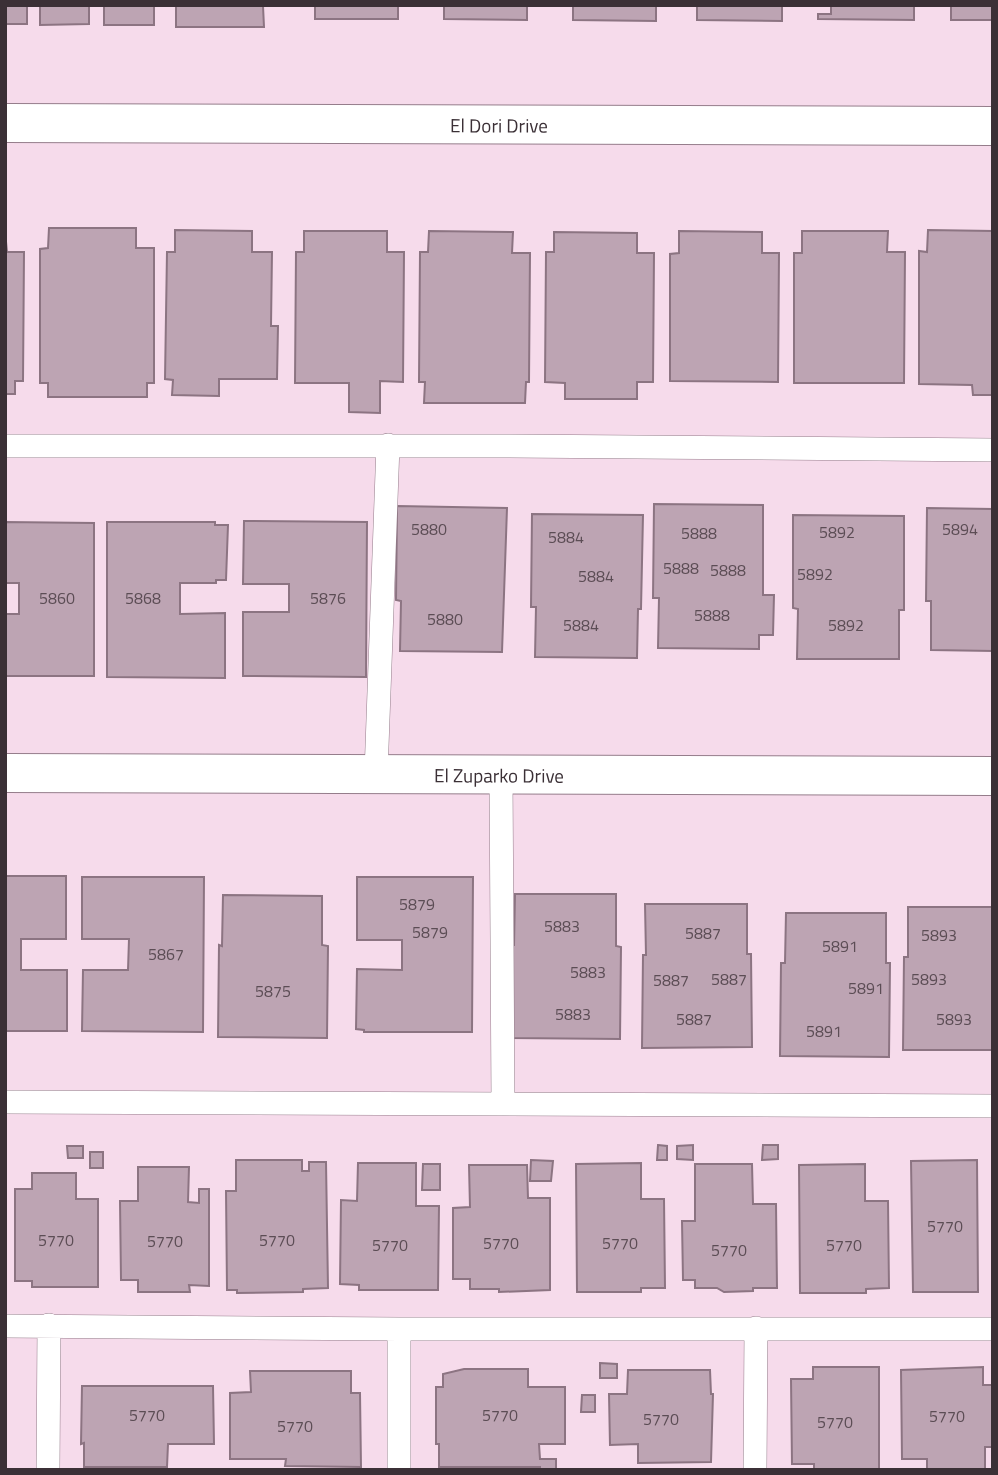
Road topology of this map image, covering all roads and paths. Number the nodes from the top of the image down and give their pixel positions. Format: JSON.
{"nodes":[{"id":1,"x":5,"y":123,"type":"edge"},
{"id":2,"x":993,"y":125,"type":"edge"},
{"id":3,"x":5,"y":446,"type":"edge"},
{"id":4,"x":388,"y":446,"type":"junction"},
{"id":5,"x":993,"y":450,"type":"edge"},
{"id":6,"x":5,"y":773,"type":"edge"},
{"id":7,"x":376,"y":774,"type":"junction"},
{"id":8,"x":501,"y":775,"type":"junction"},
{"id":9,"x":993,"y":776,"type":"edge"},
{"id":10,"x":5,"y":1102,"type":"edge"},
{"id":11,"x":503,"y":1103,"type":"junction"},
{"id":12,"x":993,"y":1106,"type":"edge"},
{"id":13,"x":49,"y":1325,"type":"junction"},
{"id":14,"x":5,"y":1326,"type":"edge"},
{"id":15,"x":756,"y":1328,"type":"junction"},
{"id":16,"x":399,"y":1329,"type":"junction"},
{"id":17,"x":993,"y":1329,"type":"edge"},
{"id":18,"x":48,"y":1470,"type":"edge"},
{"id":19,"x":399,"y":1470,"type":"edge"},
{"id":20,"x":755,"y":1470,"type":"edge"}],
"edges":[{"from":1,"to":2,"type":"street","name":"El Dori Drive"},
{"from":3,"to":4,"type":"lane"},
{"from":4,"to":5,"type":"lane"},
{"from":4,"to":7,"type":"lane"},
{"from":6,"to":7,"type":"street","name":"El Zuparko Drive"},
{"from":7,"to":8,"type":"street","name":"El Zuparko Drive"},
{"from":8,"to":9,"type":"street","name":"El Zuparko Drive"},
{"from":8,"to":11,"type":"lane"},
{"from":10,"to":11,"type":"lane"},
{"from":11,"to":12,"type":"lane"},
{"from":13,"to":14,"type":"lane"},
{"from":13,"to":16,"type":"lane"},
{"from":13,"to":18,"type":"lane"},
{"from":15,"to":16,"type":"lane"},
{"from":15,"to":17,"type":"lane"},
{"from":15,"to":20,"type":"lane"},
{"from":16,"to":19,"type":"lane"}]}
